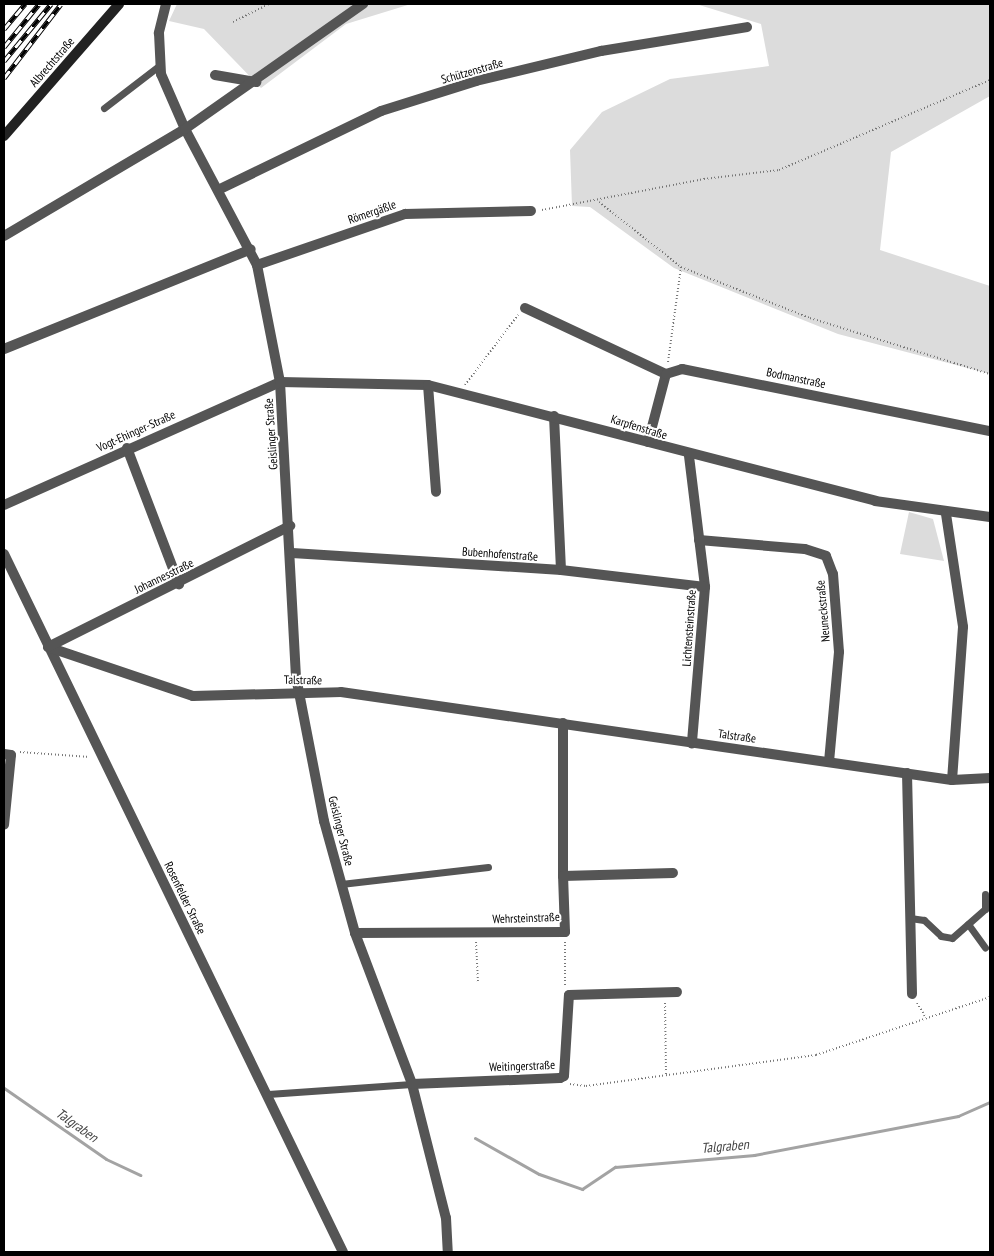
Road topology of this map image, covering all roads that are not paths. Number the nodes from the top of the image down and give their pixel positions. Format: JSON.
{"nodes":[{"id":1,"x":119,"y":4,"type":"edge"},
{"id":2,"x":166,"y":4,"type":"edge"},
{"id":3,"x":363,"y":4,"type":"edge"},
{"id":4,"x":747,"y":26,"type":"dead end"},
{"id":5,"x":160,"y":65,"type":"junction"},
{"id":6,"x":215,"y":75,"type":"dead end"},
{"id":7,"x":256,"y":82,"type":"junction"},
{"id":8,"x":104,"y":108,"type":"dead end"},
{"id":9,"x":185,"y":129,"type":"junction"},
{"id":10,"x":4,"y":136,"type":"edge"},
{"id":11,"x":220,"y":189,"type":"junction"},
{"id":12,"x":531,"y":211,"type":"road end"},
{"id":13,"x":4,"y":236,"type":"edge"},
{"id":14,"x":251,"y":249,"type":"junction"},
{"id":15,"x":257,"y":264,"type":"junction"},
{"id":16,"x":525,"y":308,"type":"dead end"},
{"id":17,"x":4,"y":350,"type":"edge"},
{"id":18,"x":666,"y":374,"type":"junction"},
{"id":19,"x":280,"y":382,"type":"junction"},
{"id":20,"x":428,"y":385,"type":"junction"},
{"id":21,"x":554,"y":416,"type":"junction"},
{"id":22,"x":990,"y":431,"type":"edge"},
{"id":23,"x":648,"y":442,"type":"junction"},
{"id":24,"x":127,"y":448,"type":"junction"},
{"id":25,"x":689,"y":456,"type":"junction"},
{"id":26,"x":436,"y":492,"type":"dead end"},
{"id":27,"x":4,"y":505,"type":"edge"},
{"id":28,"x":946,"y":514,"type":"junction"},
{"id":29,"x":990,"y":517,"type":"edge"},
{"id":30,"x":290,"y":526,"type":"junction"},
{"id":31,"x":699,"y":540,"type":"junction"},
{"id":32,"x":292,"y":553,"type":"junction"},
{"id":33,"x":4,"y":554,"type":"edge"},
{"id":34,"x":562,"y":570,"type":"junction"},
{"id":35,"x":179,"y":584,"type":"junction"},
{"id":36,"x":705,"y":587,"type":"junction"},
{"id":37,"x":48,"y":647,"type":"junction"},
{"id":38,"x":299,"y":692,"type":"junction"},
{"id":39,"x":563,"y":723,"type":"junction"},
{"id":40,"x":692,"y":743,"type":"junction"},
{"id":41,"x":8,"y":754,"type":"edge"},
{"id":42,"x":829,"y":762,"type":"junction"},
{"id":43,"x":907,"y":773,"type":"junction"},
{"id":44,"x":990,"y":778,"type":"edge"},
{"id":45,"x":952,"y":780,"type":"junction"},
{"id":46,"x":5,"y":805,"type":"edge"},
{"id":47,"x":4,"y":825,"type":"edge"},
{"id":48,"x":488,"y":867,"type":"dead end"},
{"id":49,"x":673,"y":874,"type":"dead end"},
{"id":50,"x":564,"y":876,"type":"junction"},
{"id":51,"x":341,"y":884,"type":"junction"},
{"id":52,"x":985,"y":894,"type":"dead end"},
{"id":53,"x":910,"y":918,"type":"junction"},
{"id":54,"x":968,"y":924,"type":"junction"},
{"id":55,"x":355,"y":934,"type":"junction"},
{"id":56,"x":985,"y":947,"type":"dead end"},
{"id":57,"x":677,"y":992,"type":"dead end"},
{"id":58,"x":912,"y":994,"type":"road end"},
{"id":59,"x":412,"y":1084,"type":"junction"},
{"id":60,"x":268,"y":1094,"type":"junction"},
{"id":61,"x":343,"y":1252,"type":"edge"},
{"id":62,"x":448,"y":1252,"type":"edge"}],
"edges":[{"from":1,"to":10,"type":"street","name":"Albrechtstraße"},
{"from":2,"to":5,"type":"street","name":"Geislinger Straße"},
{"from":3,"to":7,"type":"street"},
{"from":4,"to":11,"type":"street","name":"Schützenstraße"},
{"from":5,"to":8,"type":"lane"},
{"from":5,"to":9,"type":"street","name":"Geislinger Straße"},
{"from":6,"to":7,"type":"street"},
{"from":7,"to":9,"type":"street"},
{"from":9,"to":11,"type":"street","name":"Geislinger Straße"},
{"from":9,"to":13,"type":"street"},
{"from":11,"to":14,"type":"street","name":"Geislinger Straße"},
{"from":12,"to":15,"type":"street","name":"Römergäßle"},
{"from":14,"to":15,"type":"street","name":"Geislinger Straße"},
{"from":14,"to":17,"type":"street"},
{"from":15,"to":19,"type":"street","name":"Geislinger Straße"},
{"from":16,"to":18,"type":"street"},
{"from":18,"to":22,"type":"street","name":"Bodmanstraße"},
{"from":18,"to":23,"type":"street"},
{"from":19,"to":20,"type":"street","name":"Karpfenstraße"},
{"from":19,"to":24,"type":"street","name":"Vogt-Ehinger-Straße"},
{"from":19,"to":30,"type":"street","name":"Geislinger Straße"},
{"from":20,"to":21,"type":"street","name":"Karpfenstraße"},
{"from":20,"to":26,"type":"street"},
{"from":21,"to":23,"type":"street","name":"Karpfenstraße"},
{"from":21,"to":34,"type":"street"},
{"from":23,"to":25,"type":"street","name":"Karpfenstraße"},
{"from":24,"to":27,"type":"street","name":"Vogt-Ehinger-Straße"},
{"from":24,"to":35,"type":"street"},
{"from":25,"to":28,"type":"street","name":"Karpfenstraße"},
{"from":25,"to":31,"type":"street","name":"Lichtensteinstraße"},
{"from":28,"to":29,"type":"street","name":"Karpfenstraße"},
{"from":28,"to":45,"type":"street"},
{"from":30,"to":32,"type":"street","name":"Geislinger Straße"},
{"from":30,"to":35,"type":"street","name":"Johannesstraße"},
{"from":31,"to":36,"type":"street","name":"Lichtensteinstraße"},
{"from":31,"to":42,"type":"street","name":"Neuneckstraße"},
{"from":32,"to":34,"type":"street","name":"Bubenhofenstraße"},
{"from":32,"to":38,"type":"street","name":"Geislinger Straße"},
{"from":33,"to":37,"type":"street","name":"Rosenfelder Straße"},
{"from":34,"to":36,"type":"street","name":"Bubenhofenstraße"},
{"from":35,"to":37,"type":"street","name":"Johannesstraße"},
{"from":36,"to":40,"type":"street","name":"Lichtensteinstraße"},
{"from":37,"to":38,"type":"street","name":"Talstraße"},
{"from":37,"to":60,"type":"street","name":"Rosenfelder Straße"},
{"from":38,"to":39,"type":"street","name":"Talstraße"},
{"from":38,"to":51,"type":"street","name":"Geislinger Straße"},
{"from":39,"to":40,"type":"street","name":"Talstraße"},
{"from":39,"to":50,"type":"street"},
{"from":40,"to":42,"type":"street","name":"Talstraße"},
{"from":41,"to":46,"type":"street"},
{"from":42,"to":43,"type":"street","name":"Talstraße"},
{"from":43,"to":45,"type":"street","name":"Talstraße"},
{"from":43,"to":53,"type":"street"},
{"from":44,"to":45,"type":"street","name":"Talstraße"},
{"from":46,"to":47,"type":"street"},
{"from":48,"to":51,"type":"lane","name":"Geislinger Straße"},
{"from":49,"to":50,"type":"street"},
{"from":50,"to":55,"type":"street","name":"Wehrsteinstraße"},
{"from":51,"to":55,"type":"street","name":"Geislinger Straße"},
{"from":52,"to":54,"type":"lane"},
{"from":53,"to":54,"type":"lane"},
{"from":53,"to":58,"type":"street"},
{"from":54,"to":56,"type":"lane"},
{"from":55,"to":59,"type":"street","name":"Geislinger Straße"},
{"from":57,"to":59,"type":"street","name":"Weitingerstraße"},
{"from":59,"to":60,"type":"lane"},
{"from":59,"to":62,"type":"street","name":"Geislinger Straße"},
{"from":60,"to":61,"type":"street","name":"Rosenfelder Straße"}]}
